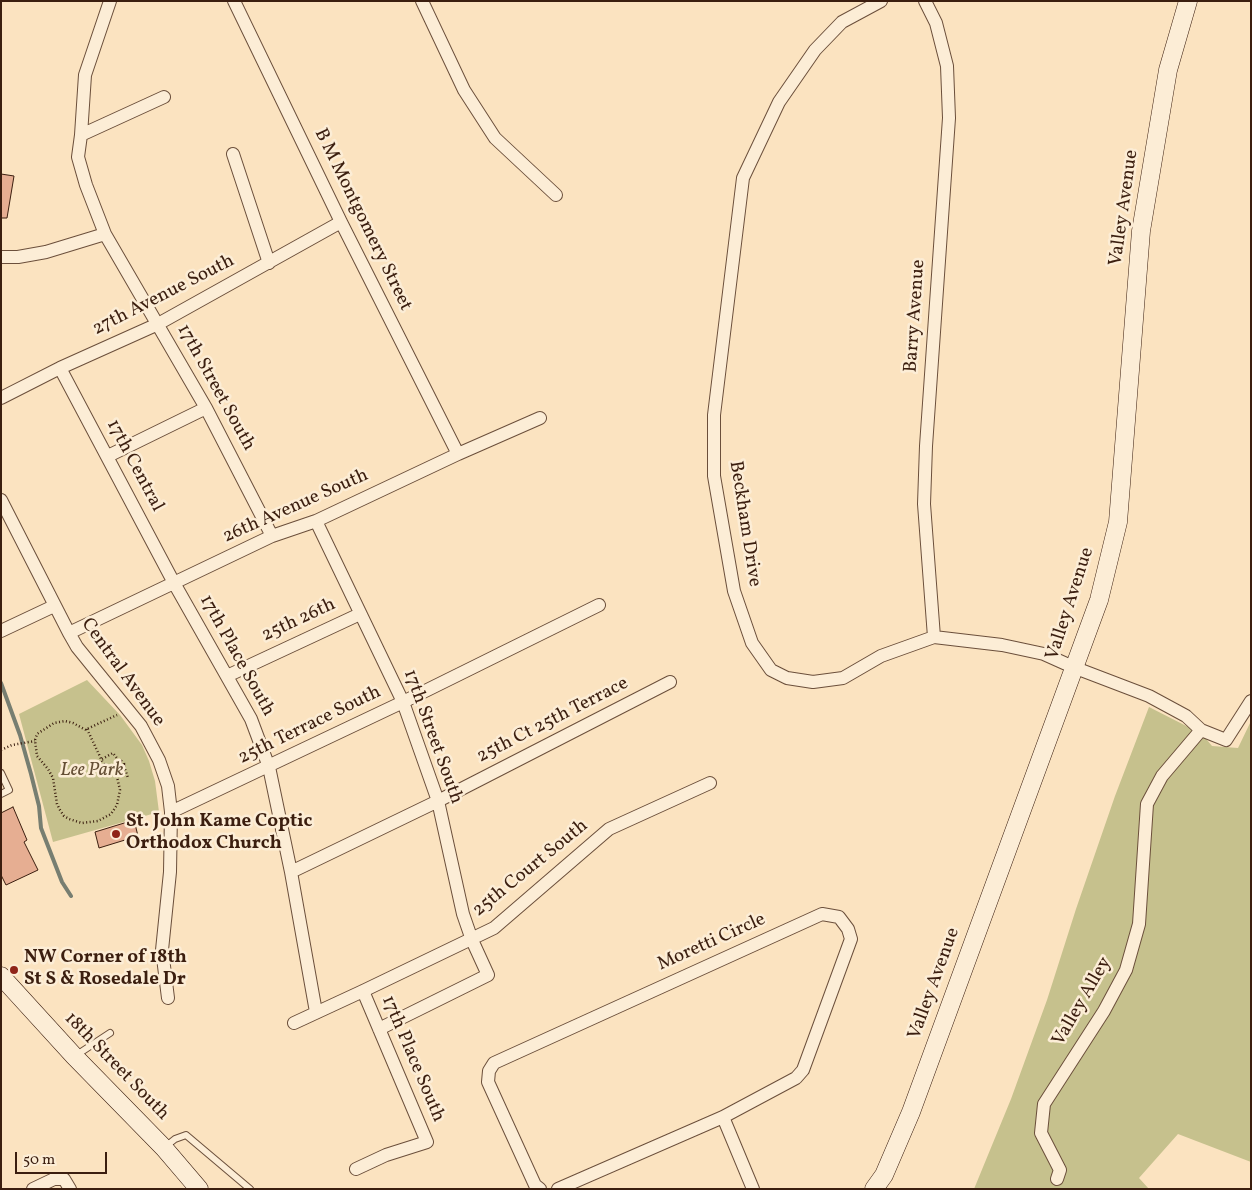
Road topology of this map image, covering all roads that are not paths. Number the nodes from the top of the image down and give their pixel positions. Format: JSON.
{"nodes":[{"id":1,"x":110,"y":1,"type":"edge"},
{"id":2,"x":234,"y":1,"type":"edge"},
{"id":3,"x":422,"y":1,"type":"edge"},
{"id":4,"x":881,"y":1,"type":"edge"},
{"id":5,"x":925,"y":1,"type":"edge"},
{"id":6,"x":1188,"y":1,"type":"edge"},
{"id":7,"x":164,"y":97,"type":"dead end"},
{"id":8,"x":81,"y":135,"type":"junction"},
{"id":9,"x":233,"y":154,"type":"dead end"},
{"id":10,"x":556,"y":195,"type":"dead end"},
{"id":11,"x":342,"y":222,"type":"junction"},
{"id":12,"x":105,"y":234,"type":"junction"},
{"id":13,"x":1,"y":256,"type":"edge"},
{"id":14,"x":269,"y":263,"type":"junction"},
{"id":15,"x":158,"y":324,"type":"junction"},
{"id":16,"x":60,"y":368,"type":"junction"},
{"id":17,"x":1,"y":398,"type":"edge"},
{"id":18,"x":206,"y":408,"type":"junction"},
{"id":19,"x":540,"y":418,"type":"dead end"},
{"id":20,"x":458,"y":454,"type":"junction"},
{"id":21,"x":108,"y":456,"type":"junction"},
{"id":22,"x":1,"y":500,"type":"edge"},
{"id":23,"x":316,"y":520,"type":"junction"},
{"id":24,"x":272,"y":536,"type":"junction"},
{"id":25,"x":174,"y":583,"type":"junction"},
{"id":26,"x":599,"y":605,"type":"dead end"},
{"id":27,"x":54,"y":606,"type":"junction"},
{"id":28,"x":360,"y":614,"type":"junction"},
{"id":29,"x":1,"y":631,"type":"edge"},
{"id":30,"x":69,"y":633,"type":"junction"},
{"id":31,"x":934,"y":637,"type":"junction"},
{"id":32,"x":1073,"y":668,"type":"junction"},
{"id":33,"x":227,"y":676,"type":"junction"},
{"id":34,"x":670,"y":682,"type":"dead end"},
{"id":35,"x":1251,"y":701,"type":"edge"},
{"id":36,"x":403,"y":702,"type":"junction"},
{"id":37,"x":1200,"y":730,"type":"junction"},
{"id":38,"x":268,"y":767,"type":"junction"},
{"id":39,"x":1,"y":773,"type":"edge"},
{"id":40,"x":710,"y":783,"type":"dead end"},
{"id":41,"x":1,"y":794,"type":"edge"},
{"id":42,"x":438,"y":801,"type":"junction"},
{"id":43,"x":171,"y":812,"type":"junction"},
{"id":44,"x":291,"y":872,"type":"junction"},
{"id":45,"x":472,"y":940,"type":"junction"},
{"id":46,"x":1,"y":976,"type":"edge"},
{"id":47,"x":363,"y":991,"type":"junction"},
{"id":48,"x":168,"y":998,"type":"dead end"},
{"id":49,"x":316,"y":1012,"type":"junction"},
{"id":50,"x":294,"y":1023,"type":"dead end"},
{"id":51,"x":379,"y":1029,"type":"junction"},
{"id":52,"x":110,"y":1033,"type":"dead end"},
{"id":53,"x":74,"y":1056,"type":"junction"},
{"id":54,"x":723,"y":1117,"type":"junction"},
{"id":55,"x":164,"y":1148,"type":"junction"},
{"id":56,"x":356,"y":1169,"type":"dead end"},
{"id":57,"x":1057,"y":1179,"type":"dead end"},
{"id":58,"x":33,"y":1189,"type":"edge"},
{"id":59,"x":70,"y":1189,"type":"edge"},
{"id":60,"x":199,"y":1189,"type":"edge"},
{"id":61,"x":250,"y":1189,"type":"edge"},
{"id":62,"x":540,"y":1189,"type":"edge"},
{"id":63,"x":558,"y":1189,"type":"edge"},
{"id":64,"x":753,"y":1189,"type":"edge"},
{"id":65,"x":874,"y":1189,"type":"edge"}],
"edges":[{"from":1,"to":8,"type":"street","name":"17th Street South"},
{"from":2,"to":11,"type":"street","name":"B M Montgomery Street"},
{"from":3,"to":10,"type":"street"},
{"from":4,"to":31,"type":"street","name":"Beckham Drive"},
{"from":5,"to":31,"type":"street","name":"Barry Avenue"},
{"from":6,"to":32,"type":"main road","name":"Valley Avenue"},
{"from":7,"to":8,"type":"street"},
{"from":8,"to":12,"type":"street","name":"17th Street South"},
{"from":9,"to":14,"type":"street"},
{"from":11,"to":14,"type":"street","name":"27th Avenue South"},
{"from":11,"to":20,"type":"street","name":"B M Montgomery Street"},
{"from":12,"to":13,"type":"street"},
{"from":12,"to":15,"type":"street","name":"17th Street South"},
{"from":14,"to":15,"type":"street","name":"27th Avenue South"},
{"from":15,"to":16,"type":"street","name":"27th Avenue South"},
{"from":15,"to":18,"type":"street","name":"17th Street South"},
{"from":16,"to":17,"type":"street","name":"27th Avenue South"},
{"from":16,"to":21,"type":"street","name":"17th Central"},
{"from":18,"to":21,"type":"street"},
{"from":18,"to":24,"type":"street","name":"17th Street South"},
{"from":19,"to":20,"type":"street","name":"26th Avenue South"},
{"from":20,"to":23,"type":"street","name":"26th Avenue South"},
{"from":21,"to":25,"type":"street","name":"17th Central"},
{"from":22,"to":27,"type":"street","name":"Central Avenue"},
{"from":23,"to":24,"type":"street","name":"26th Avenue South"},
{"from":23,"to":28,"type":"street","name":"17th Street South"},
{"from":24,"to":25,"type":"street","name":"26th Avenue South"},
{"from":25,"to":30,"type":"street","name":"26th Avenue South"},
{"from":25,"to":33,"type":"street","name":"17th Place South"},
{"from":26,"to":36,"type":"street","name":"25th Terrace South"},
{"from":27,"to":29,"type":"street"},
{"from":27,"to":30,"type":"street","name":"Central Avenue"},
{"from":28,"to":33,"type":"street","name":"25th 26th"},
{"from":28,"to":36,"type":"street","name":"17th Street South"},
{"from":30,"to":43,"type":"street","name":"Central Avenue"},
{"from":31,"to":32,"type":"street","name":"Beckham Drive"},
{"from":32,"to":37,"type":"street","name":"Beckham Drive"},
{"from":32,"to":65,"type":"main road","name":"Valley Avenue"},
{"from":33,"to":38,"type":"street","name":"17th Place South"},
{"from":34,"to":42,"type":"street","name":"25th Ct 25th Terrace"},
{"from":35,"to":37,"type":"street"},
{"from":36,"to":38,"type":"street","name":"25th Terrace South"},
{"from":36,"to":42,"type":"street","name":"17th Street South"},
{"from":37,"to":57,"type":"street","name":"Valley Alley"},
{"from":38,"to":43,"type":"street","name":"25th Terrace South"},
{"from":38,"to":44,"type":"street","name":"17th Place South"},
{"from":39,"to":41,"type":"lane"},
{"from":40,"to":45,"type":"street","name":"25th Court South"},
{"from":42,"to":44,"type":"street","name":"25th Ct 25th Terrace"},
{"from":42,"to":45,"type":"street","name":"17th Street South"},
{"from":43,"to":48,"type":"street","name":"Central Avenue"},
{"from":44,"to":49,"type":"street","name":"17th Place South"},
{"from":45,"to":47,"type":"street","name":"25th Court South"},
{"from":45,"to":51,"type":"street","name":"17th Street South"},
{"from":46,"to":53,"type":"main road","name":"18th Street South"},
{"from":47,"to":49,"type":"street","name":"25th Court South"},
{"from":47,"to":51,"type":"street","name":"17th Place South"},
{"from":49,"to":50,"type":"street","name":"25th Court South"},
{"from":51,"to":56,"type":"street","name":"17th Place South"},
{"from":52,"to":53,"type":"lane"},
{"from":53,"to":55,"type":"main road","name":"18th Street South"},
{"from":54,"to":62,"type":"street","name":"Moretti Circle"},
{"from":54,"to":63,"type":"street","name":"Moretti Circle"},
{"from":54,"to":64,"type":"street"},
{"from":55,"to":60,"type":"main road","name":"18th Street South"},
{"from":55,"to":61,"type":"lane"},
{"from":58,"to":59,"type":"street"}]}
